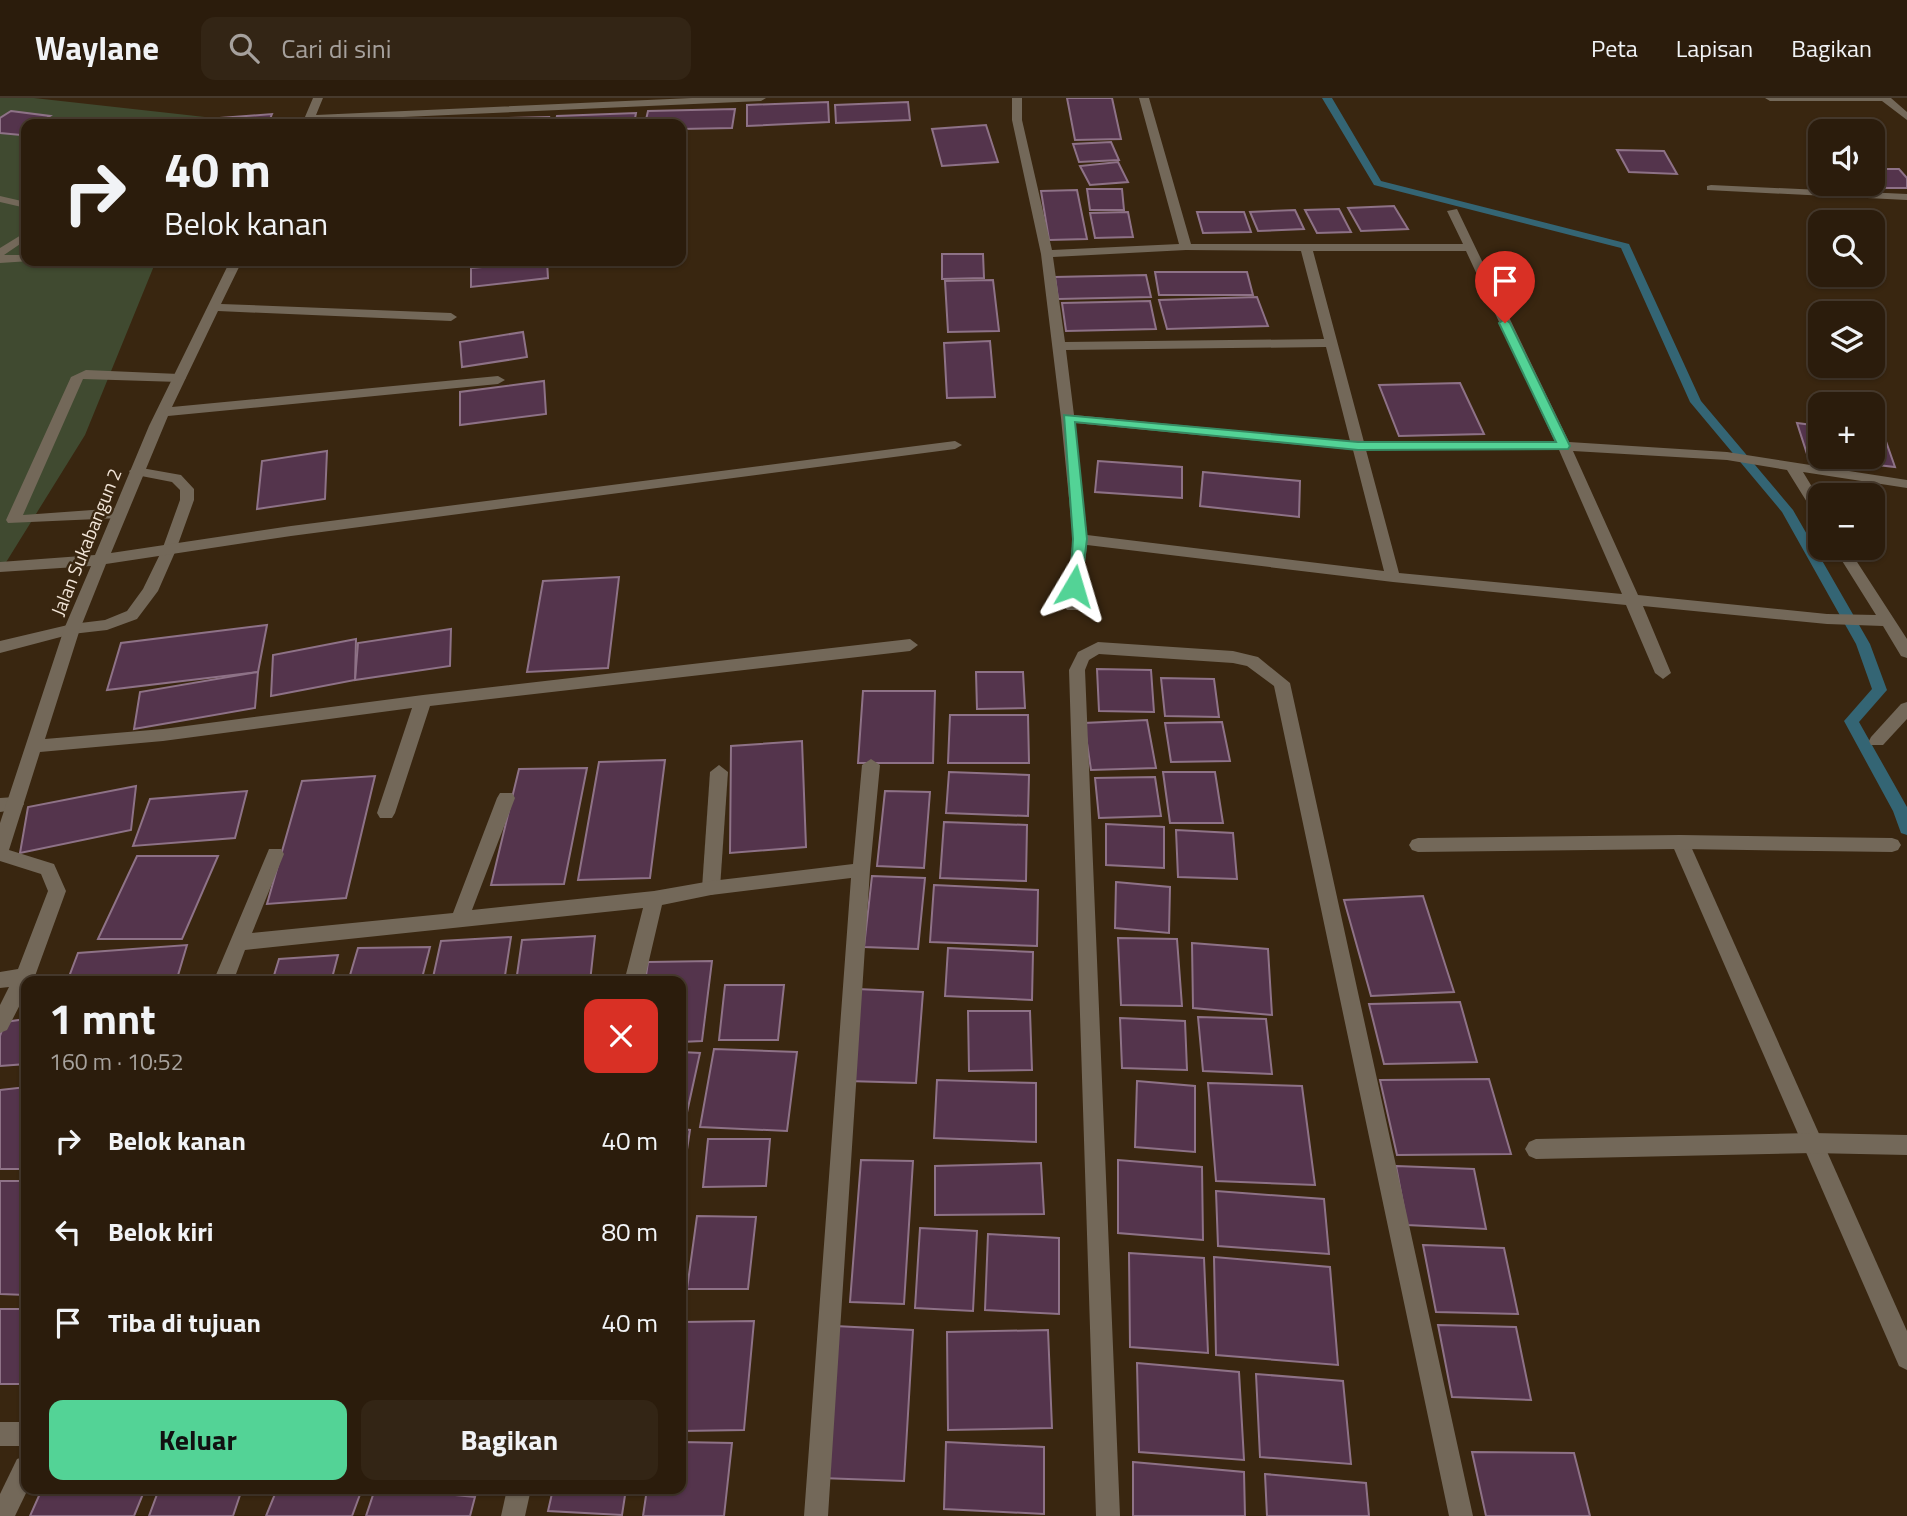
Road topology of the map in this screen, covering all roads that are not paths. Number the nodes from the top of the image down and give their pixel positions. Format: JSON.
{"nodes":[{"id":1,"x":485,"y":98,"type":"edge"},
{"id":2,"x":761,"y":98,"type":"edge"},
{"id":3,"x":1017,"y":98,"type":"edge"},
{"id":4,"x":1144,"y":98,"type":"edge"},
{"id":5,"x":1770,"y":98,"type":"edge"},
{"id":6,"x":1885,"y":98,"type":"edge"},
{"id":7,"x":317,"y":102,"type":"edge"},
{"id":8,"x":1907,"y":117,"type":"edge"},
{"id":9,"x":309,"y":119,"type":"edge"},
{"id":10,"x":347,"y":119,"type":"edge"},
{"id":11,"x":1711,"y":188,"type":"dead end"},
{"id":12,"x":1907,"y":197,"type":"edge"},
{"id":13,"x":0,"y":199,"type":"edge"},
{"id":14,"x":21,"y":204,"type":"edge"},
{"id":15,"x":21,"y":205,"type":"edge"},
{"id":16,"x":1453,"y":211,"type":"dead end"},
{"id":17,"x":0,"y":217,"type":"edge"},
{"id":18,"x":21,"y":238,"type":"edge"},
{"id":19,"x":1185,"y":247,"type":"junction"},
{"id":20,"x":1306,"y":247,"type":"junction"},
{"id":21,"x":1469,"y":248,"type":"junction"},
{"id":22,"x":0,"y":253,"type":"edge"},
{"id":23,"x":1047,"y":254,"type":"junction"},
{"id":24,"x":0,"y":259,"type":"edge"},
{"id":25,"x":21,"y":259,"type":"edge"},
{"id":26,"x":233,"y":266,"type":"edge"},
{"id":27,"x":212,"y":307,"type":"junction"},
{"id":28,"x":451,"y":317,"type":"dead end"},
{"id":29,"x":1332,"y":343,"type":"junction"},
{"id":30,"x":1059,"y":346,"type":"junction"},
{"id":31,"x":179,"y":378,"type":"junction"},
{"id":32,"x":498,"y":380,"type":"dead end"},
{"id":33,"x":163,"y":412,"type":"junction"},
{"id":34,"x":1068,"y":418,"type":"junction"},
{"id":35,"x":955,"y":445,"type":"dead end"},
{"id":36,"x":1358,"y":446,"type":"junction"},
{"id":37,"x":1564,"y":446,"type":"junction"},
{"id":38,"x":1791,"y":464,"type":"junction"},
{"id":39,"x":136,"y":471,"type":"junction"},
{"id":40,"x":1907,"y":484,"type":"edge"},
{"id":41,"x":1808,"y":492,"type":"edge"},
{"id":42,"x":120,"y":513,"type":"junction"},
{"id":43,"x":1080,"y":539,"type":"junction"},
{"id":44,"x":169,"y":550,"type":"junction"},
{"id":45,"x":100,"y":560,"type":"junction"},
{"id":46,"x":1848,"y":560,"type":"edge"},
{"id":47,"x":0,"y":567,"type":"edge"},
{"id":48,"x":1393,"y":577,"type":"junction"},
{"id":49,"x":1632,"y":601,"type":"junction"},
{"id":50,"x":1072,"y":606,"type":"dead end"},
{"id":51,"x":1885,"y":621,"type":"junction"},
{"id":52,"x":72,"y":629,"type":"junction"},
{"id":53,"x":910,"y":645,"type":"dead end"},
{"id":54,"x":0,"y":647,"type":"edge"},
{"id":55,"x":1907,"y":652,"type":"edge"},
{"id":56,"x":1663,"y":673,"type":"dead end"},
{"id":57,"x":424,"y":701,"type":"junction"},
{"id":58,"x":1907,"y":708,"type":"edge"},
{"id":59,"x":1877,"y":741,"type":"dead end"},
{"id":60,"x":34,"y":746,"type":"junction"},
{"id":61,"x":872,"y":765,"type":"dead end"},
{"id":62,"x":719,"y":772,"type":"dead end"},
{"id":63,"x":506,"y":798,"type":"dead end"},
{"id":64,"x":7,"y":805,"type":"edge"},
{"id":65,"x":386,"y":813,"type":"dead end"},
{"id":66,"x":1680,"y":842,"type":"junction"},
{"id":67,"x":1418,"y":845,"type":"dead end"},
{"id":68,"x":1892,"y":845,"type":"dead end"},
{"id":69,"x":0,"y":852,"type":"edge"},
{"id":70,"x":275,"y":854,"type":"dead end"},
{"id":71,"x":860,"y":870,"type":"junction"},
{"id":72,"x":710,"y":888,"type":"junction"},
{"id":73,"x":654,"y":899,"type":"junction"},
{"id":74,"x":459,"y":920,"type":"junction"},
{"id":75,"x":237,"y":943,"type":"junction"},
{"id":76,"x":21,"y":976,"type":"edge"},
{"id":77,"x":24,"y":976,"type":"edge"},
{"id":78,"x":225,"y":976,"type":"edge"},
{"id":79,"x":635,"y":976,"type":"edge"},
{"id":80,"x":0,"y":980,"type":"edge"},
{"id":81,"x":21,"y":982,"type":"edge"},
{"id":82,"x":0,"y":1024,"type":"edge"},
{"id":83,"x":1812,"y":1143,"type":"junction"},
{"id":84,"x":1907,"y":1145,"type":"edge"},
{"id":85,"x":1536,"y":1149,"type":"dead end"},
{"id":86,"x":1907,"y":1358,"type":"edge"},
{"id":87,"x":0,"y":1434,"type":"edge"},
{"id":88,"x":21,"y":1434,"type":"edge"},
{"id":89,"x":21,"y":1478,"type":"edge"},
{"id":90,"x":518,"y":1494,"type":"edge"},
{"id":91,"x":2,"y":1516,"type":"edge"},
{"id":92,"x":513,"y":1516,"type":"edge"},
{"id":93,"x":816,"y":1516,"type":"edge"},
{"id":94,"x":1108,"y":1516,"type":"edge"},
{"id":95,"x":1461,"y":1516,"type":"edge"}],
"edges":[{"from":1,"to":7,"type":"street"},
{"from":2,"to":10,"type":"street"},
{"from":3,"to":23,"type":"street"},
{"from":4,"to":19,"type":"street"},
{"from":5,"to":6,"type":"street"},
{"from":6,"to":8,"type":"street"},
{"from":7,"to":9,"type":"street"},
{"from":11,"to":12,"type":"street"},
{"from":13,"to":14,"type":"street"},
{"from":15,"to":17,"type":"street"},
{"from":16,"to":21,"type":"street"},
{"from":18,"to":22,"type":"street"},
{"from":19,"to":20,"type":"street"},
{"from":19,"to":23,"type":"street"},
{"from":20,"to":21,"type":"street"},
{"from":20,"to":29,"type":"street"},
{"from":21,"to":37,"type":"street"},
{"from":23,"to":30,"type":"street"},
{"from":24,"to":25,"type":"street"},
{"from":26,"to":27,"type":"street","name":"Jalan Sukabangun 2"},
{"from":27,"to":28,"type":"street"},
{"from":27,"to":31,"type":"street","name":"Jalan Sukabangun 2"},
{"from":29,"to":30,"type":"street"},
{"from":29,"to":36,"type":"street"},
{"from":30,"to":34,"type":"street"},
{"from":31,"to":33,"type":"street","name":"Jalan Sukabangun 2"},
{"from":31,"to":42,"type":"street"},
{"from":32,"to":33,"type":"street"},
{"from":33,"to":39,"type":"street","name":"Jalan Sukabangun 2"},
{"from":34,"to":36,"type":"street"},
{"from":34,"to":43,"type":"street"},
{"from":35,"to":44,"type":"street"},
{"from":36,"to":37,"type":"street"},
{"from":36,"to":48,"type":"street"},
{"from":37,"to":38,"type":"street"},
{"from":37,"to":49,"type":"street"},
{"from":38,"to":40,"type":"street"},
{"from":38,"to":41,"type":"street"},
{"from":39,"to":42,"type":"street","name":"Jalan Sukabangun 2"},
{"from":39,"to":44,"type":"street"},
{"from":42,"to":45,"type":"street","name":"Jalan Sukabangun 2"},
{"from":43,"to":48,"type":"street"},
{"from":43,"to":50,"type":"street"},
{"from":44,"to":45,"type":"street"},
{"from":44,"to":52,"type":"street"},
{"from":45,"to":47,"type":"street"},
{"from":45,"to":52,"type":"street","name":"Jalan Sukabangun 2"},
{"from":46,"to":51,"type":"street"},
{"from":48,"to":49,"type":"street"},
{"from":49,"to":51,"type":"street"},
{"from":49,"to":56,"type":"street"},
{"from":51,"to":55,"type":"street"},
{"from":52,"to":54,"type":"street"},
{"from":52,"to":60,"type":"street","name":"Jalan Sukabangun 2"},
{"from":53,"to":57,"type":"street"},
{"from":57,"to":60,"type":"street"},
{"from":57,"to":65,"type":"street"},
{"from":58,"to":59,"type":"street"},
{"from":60,"to":64,"type":"street","name":"Jalan Sukabangun 2"},
{"from":61,"to":71,"type":"street"},
{"from":62,"to":72,"type":"street"},
{"from":63,"to":74,"type":"street"},
{"from":64,"to":69,"type":"street","name":"Jalan Sukabangun 2"},
{"from":66,"to":67,"type":"street"},
{"from":66,"to":68,"type":"street"},
{"from":66,"to":83,"type":"street"},
{"from":69,"to":77,"type":"street"},
{"from":70,"to":75,"type":"street"},
{"from":71,"to":72,"type":"street"},
{"from":71,"to":93,"type":"street"},
{"from":72,"to":73,"type":"street"},
{"from":73,"to":74,"type":"street"},
{"from":73,"to":79,"type":"street"},
{"from":74,"to":75,"type":"street"},
{"from":75,"to":78,"type":"street"},
{"from":76,"to":80,"type":"street"},
{"from":81,"to":82,"type":"street"},
{"from":83,"to":84,"type":"street"},
{"from":83,"to":85,"type":"street"},
{"from":83,"to":86,"type":"street"},
{"from":87,"to":88,"type":"street"},
{"from":89,"to":91,"type":"street"},
{"from":90,"to":92,"type":"street"},
{"from":94,"to":95,"type":"street"}]}
